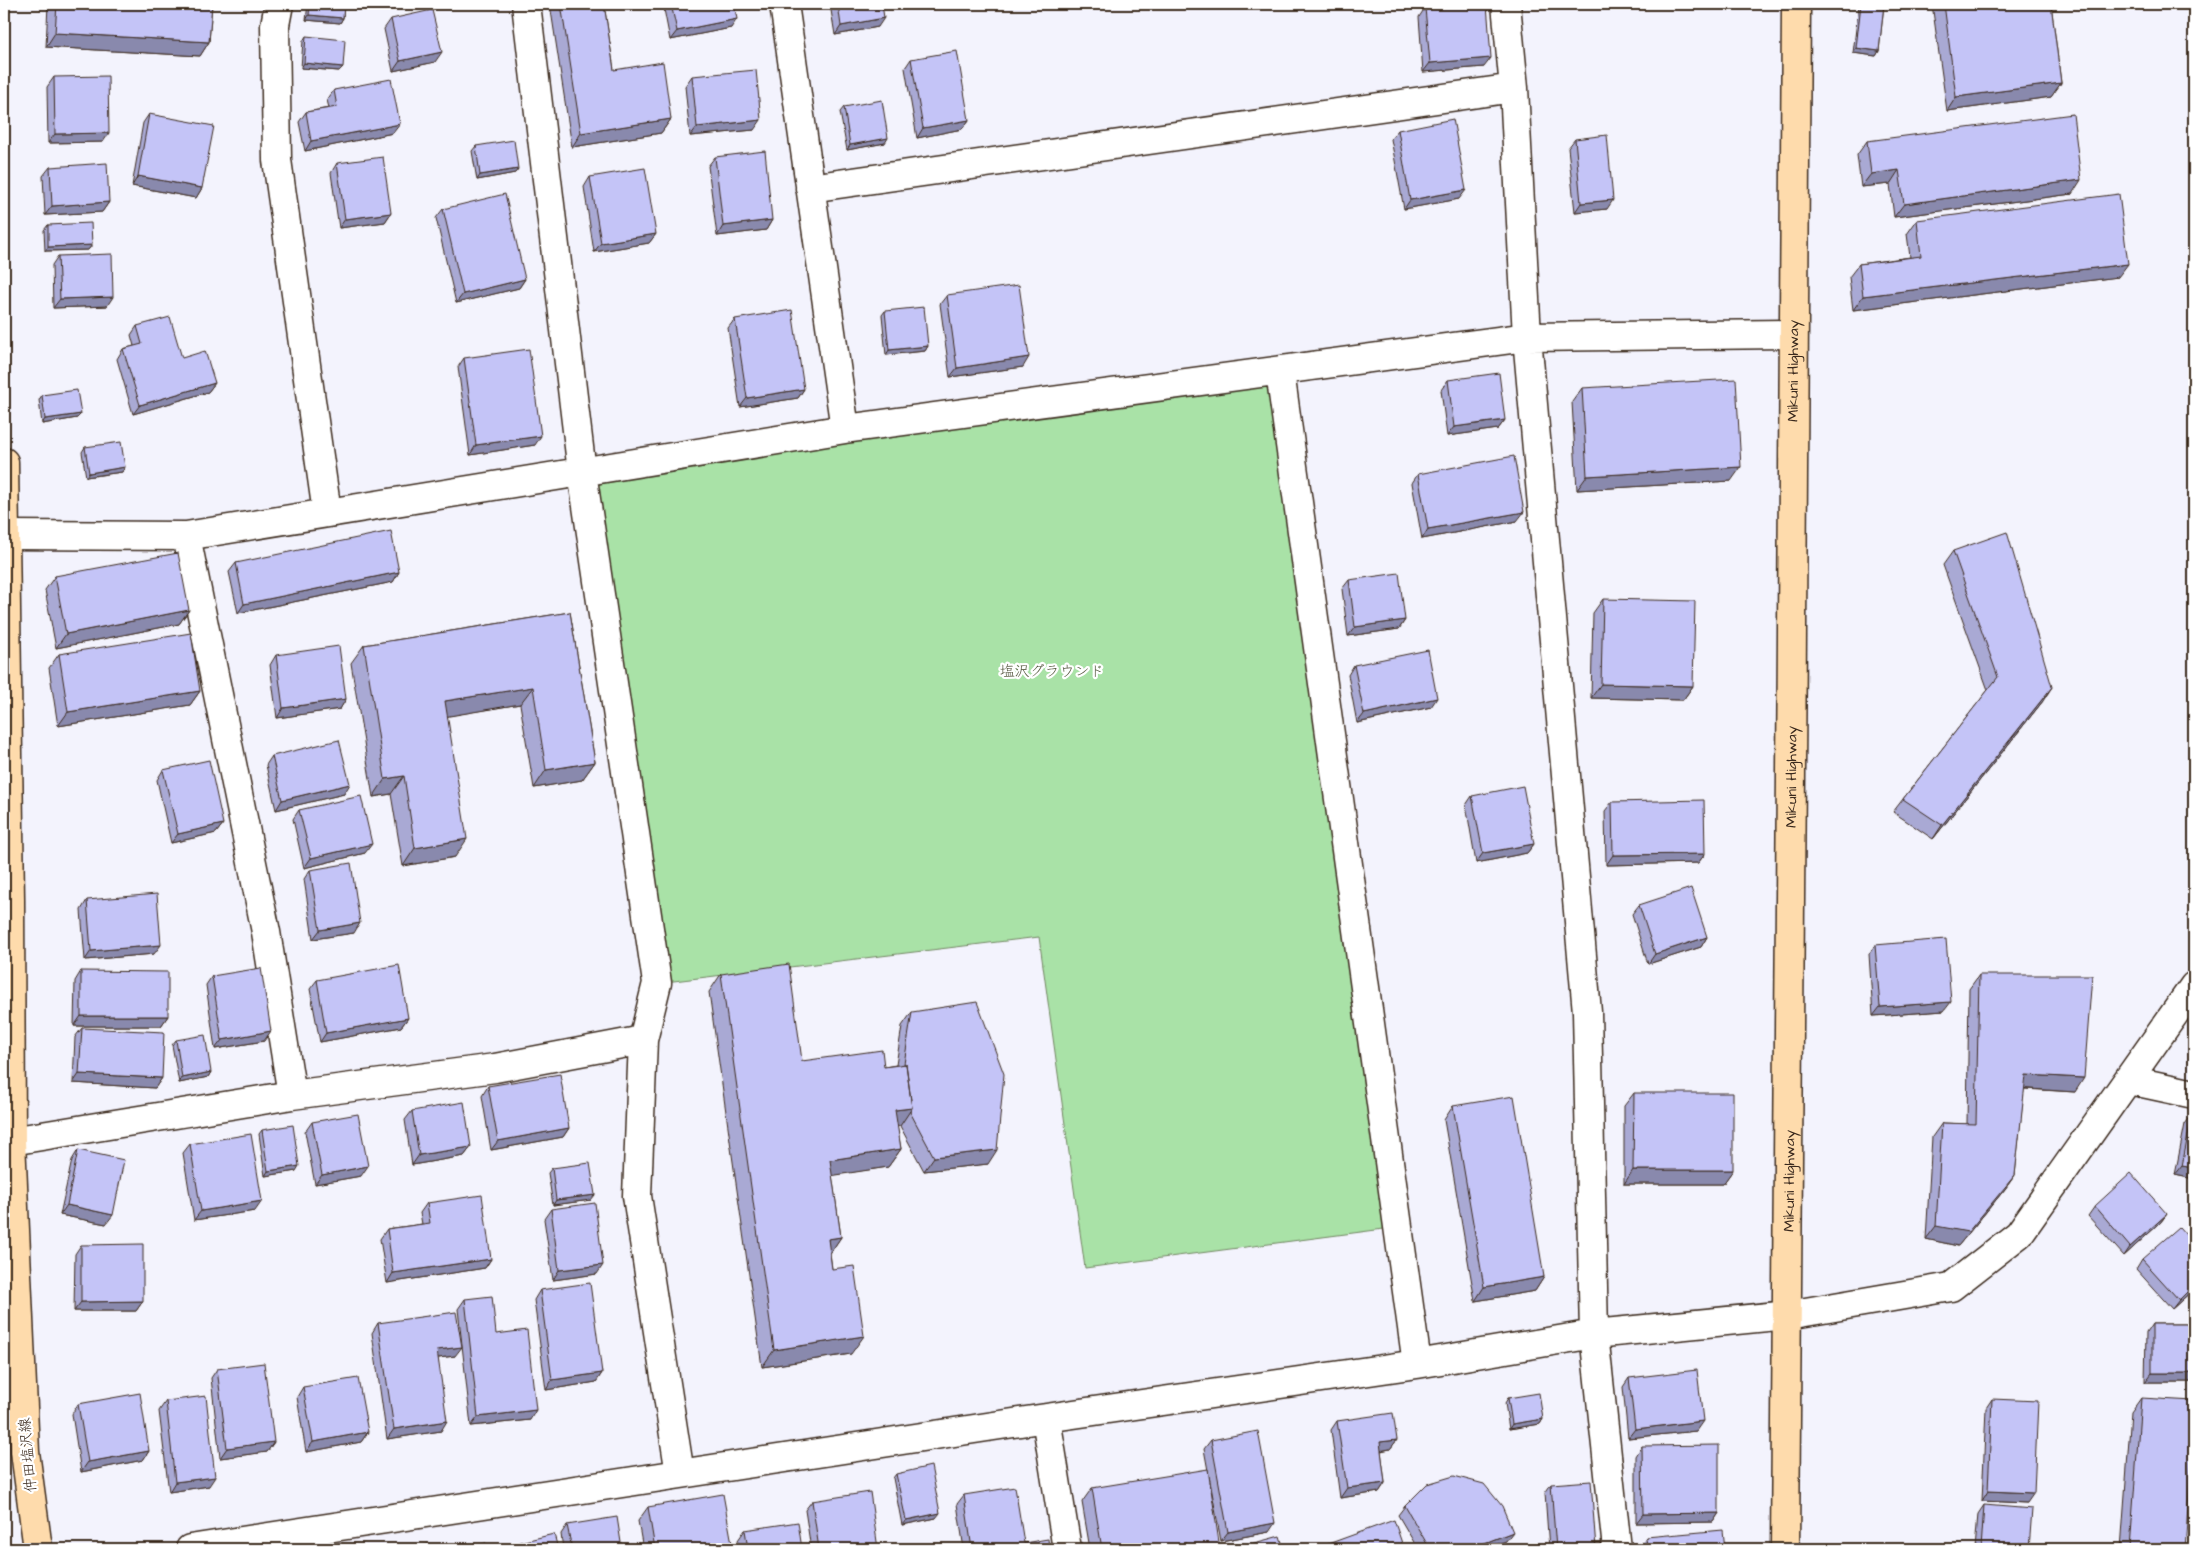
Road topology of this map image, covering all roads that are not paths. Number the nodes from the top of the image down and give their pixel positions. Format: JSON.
{"nodes":[{"id":1,"x":279,"y":4,"type":"edge"},
{"id":2,"x":526,"y":4,"type":"edge"},
{"id":3,"x":784,"y":4,"type":"edge"},
{"id":4,"x":1506,"y":4,"type":"edge"},
{"id":5,"x":1796,"y":4,"type":"edge"},
{"id":6,"x":1514,"y":88,"type":"junction"},
{"id":7,"x":810,"y":188,"type":"junction"},
{"id":8,"x":1792,"y":334,"type":"junction"},
{"id":9,"x":1527,"y":337,"type":"junction"},
{"id":10,"x":1280,"y":372,"type":"junction"},
{"id":11,"x":845,"y":429,"type":"junction"},
{"id":12,"x":4,"y":462,"type":"edge"},
{"id":13,"x":582,"y":472,"type":"junction"},
{"id":14,"x":327,"y":513,"type":"junction"},
{"id":15,"x":6,"y":535,"type":"junction"},
{"id":16,"x":186,"y":536,"type":"junction"},
{"id":17,"x":7,"y":900,"type":"edge"},
{"id":18,"x":2194,"y":986,"type":"edge"},
{"id":19,"x":643,"y":1040,"type":"junction"},
{"id":20,"x":2129,"y":1080,"type":"junction"},
{"id":21,"x":2194,"y":1094,"type":"edge"},
{"id":22,"x":292,"y":1095,"type":"junction"},
{"id":23,"x":11,"y":1142,"type":"junction"},
{"id":24,"x":1788,"y":1315,"type":"junction"},
{"id":25,"x":1594,"y":1334,"type":"junction"},
{"id":26,"x":1417,"y":1364,"type":"junction"},
{"id":27,"x":1046,"y":1418,"type":"junction"},
{"id":28,"x":680,"y":1474,"type":"junction"},
{"id":29,"x":38,"y":1549,"type":"edge"},
{"id":30,"x":190,"y":1549,"type":"edge"},
{"id":31,"x":1067,"y":1549,"type":"edge"},
{"id":32,"x":1617,"y":1549,"type":"edge"},
{"id":33,"x":1785,"y":1549,"type":"edge"}],
"edges":[{"from":1,"to":14,"type":"street"},
{"from":2,"to":13,"type":"street"},
{"from":3,"to":7,"type":"street"},
{"from":4,"to":6,"type":"street"},
{"from":5,"to":8,"type":"main road","name":"Mikuni Highway"},
{"from":6,"to":7,"type":"street"},
{"from":6,"to":9,"type":"street"},
{"from":7,"to":11,"type":"street"},
{"from":8,"to":9,"type":"street"},
{"from":8,"to":24,"type":"main road","name":"Mikuni Highway"},
{"from":9,"to":10,"type":"street"},
{"from":9,"to":25,"type":"street"},
{"from":10,"to":11,"type":"street"},
{"from":10,"to":26,"type":"street"},
{"from":11,"to":13,"type":"street"},
{"from":12,"to":15,"type":"main road","name":"仲田塩沢線"},
{"from":13,"to":14,"type":"street"},
{"from":13,"to":19,"type":"street"},
{"from":14,"to":16,"type":"street"},
{"from":15,"to":16,"type":"street"},
{"from":15,"to":17,"type":"main road","name":"仲田塩沢線"},
{"from":16,"to":22,"type":"street"},
{"from":17,"to":23,"type":"main road","name":"仲田塩沢線"},
{"from":18,"to":20,"type":"street"},
{"from":19,"to":22,"type":"street"},
{"from":19,"to":28,"type":"street"},
{"from":20,"to":21,"type":"street"},
{"from":20,"to":24,"type":"street"},
{"from":22,"to":23,"type":"street"},
{"from":23,"to":29,"type":"main road","name":"仲田塩沢線"},
{"from":24,"to":25,"type":"street"},
{"from":24,"to":33,"type":"main road","name":"Mikuni Highway"},
{"from":25,"to":26,"type":"street"},
{"from":25,"to":32,"type":"street"},
{"from":26,"to":27,"type":"street"},
{"from":27,"to":28,"type":"street"},
{"from":27,"to":31,"type":"street"},
{"from":28,"to":30,"type":"street"}]}
